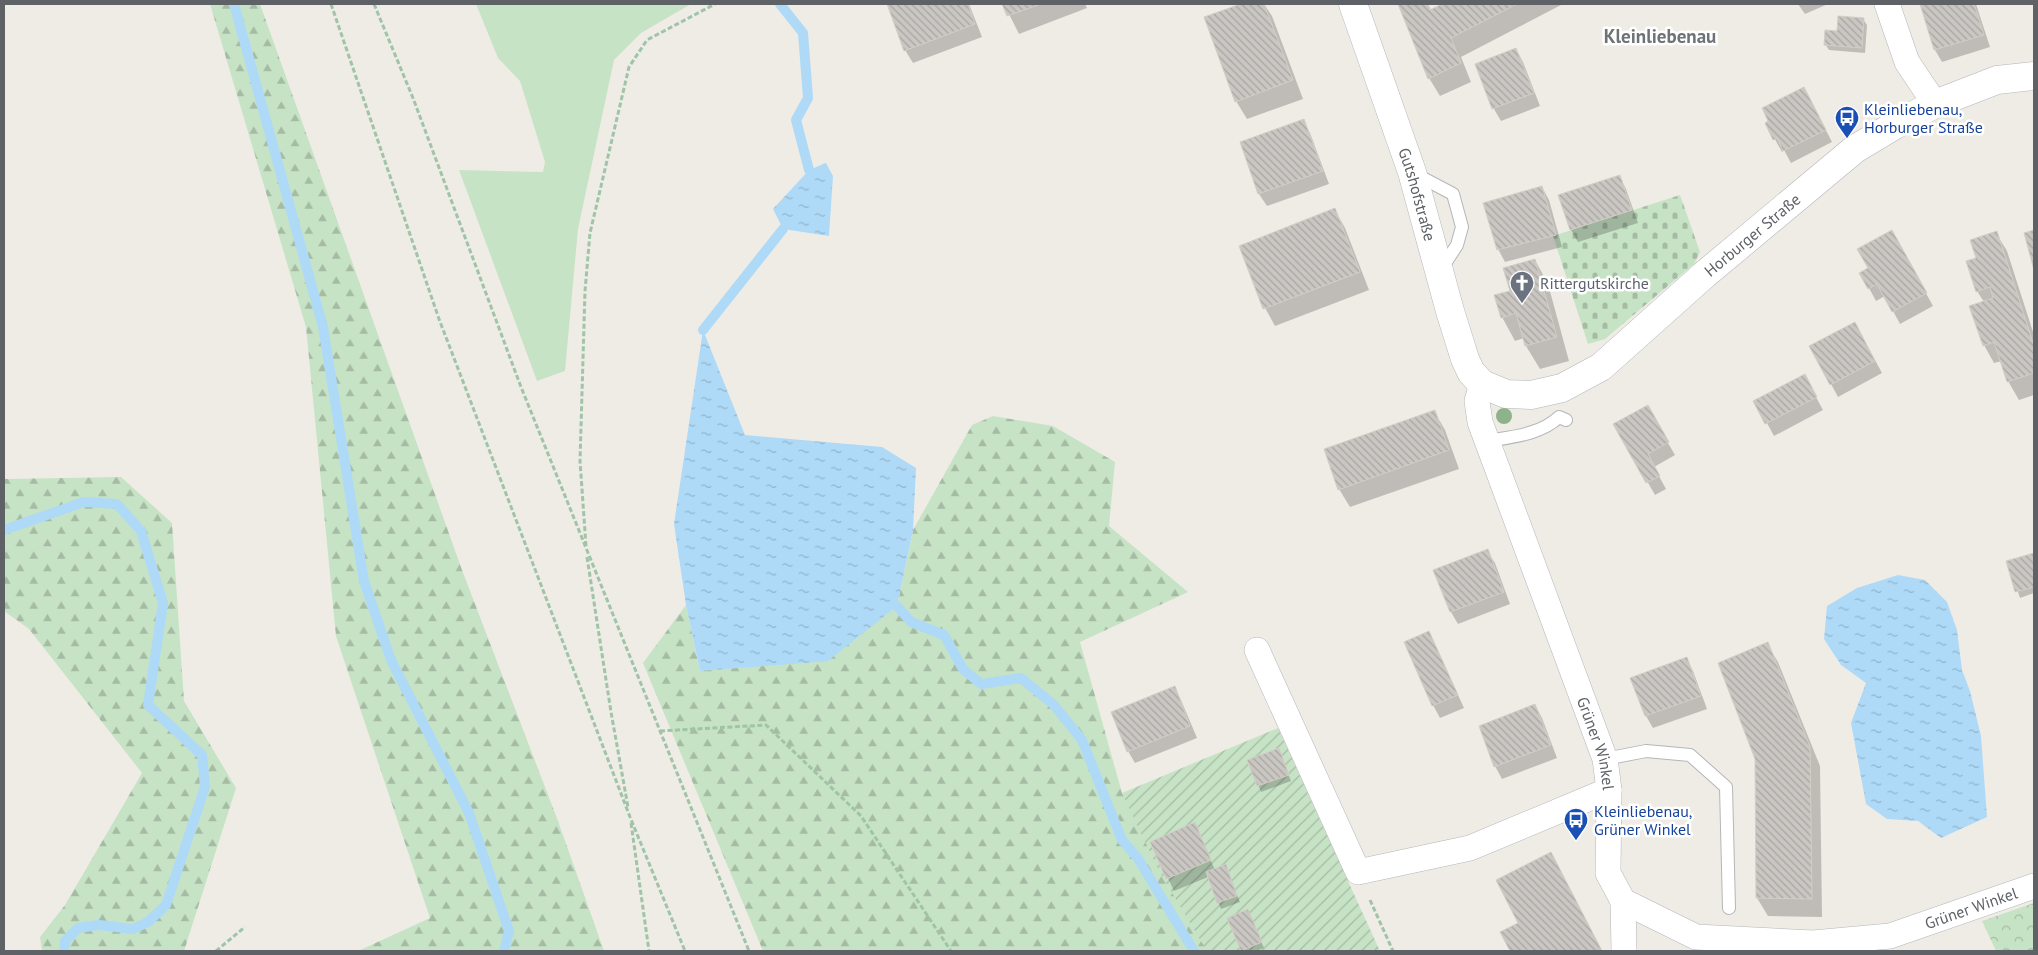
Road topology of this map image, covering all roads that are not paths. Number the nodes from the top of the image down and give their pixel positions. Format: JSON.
{"nodes":[{"id":1,"x":1353,"y":4,"type":"edge"},
{"id":2,"x":1887,"y":4,"type":"edge"},
{"id":3,"x":2034,"y":76,"type":"edge"},
{"id":4,"x":1935,"y":104,"type":"junction"},
{"id":5,"x":1482,"y":384,"type":"junction"},
{"id":6,"x":1566,"y":420,"type":"dead end"},
{"id":7,"x":1486,"y":440,"type":"junction"},
{"id":8,"x":1257,"y":650,"type":"dead end"},
{"id":9,"x":1605,"y":759,"type":"junction"},
{"id":10,"x":1609,"y":790,"type":"junction"},
{"id":11,"x":2034,"y":886,"type":"edge"},
{"id":12,"x":1623,"y":901,"type":"junction"},
{"id":13,"x":1729,"y":908,"type":"dead end"},
{"id":14,"x":1624,"y":951,"type":"edge"}],
"edges":[{"from":1,"to":5,"type":"street","name":"Gutshofstraße"},
{"from":2,"to":4,"type":"street"},
{"from":3,"to":4,"type":"street","name":"Horburger Straße"},
{"from":4,"to":5,"type":"street","name":"Horburger Straße"},
{"from":5,"to":7,"type":"street","name":"Grüner Winkel"},
{"from":6,"to":7,"type":"lane"},
{"from":7,"to":9,"type":"street","name":"Grüner Winkel"},
{"from":8,"to":10,"type":"street"},
{"from":9,"to":10,"type":"street","name":"Grüner Winkel"},
{"from":9,"to":13,"type":"lane"},
{"from":10,"to":12,"type":"street","name":"Grüner Winkel"},
{"from":11,"to":12,"type":"street","name":"Grüner Winkel"},
{"from":12,"to":14,"type":"street"}]}
